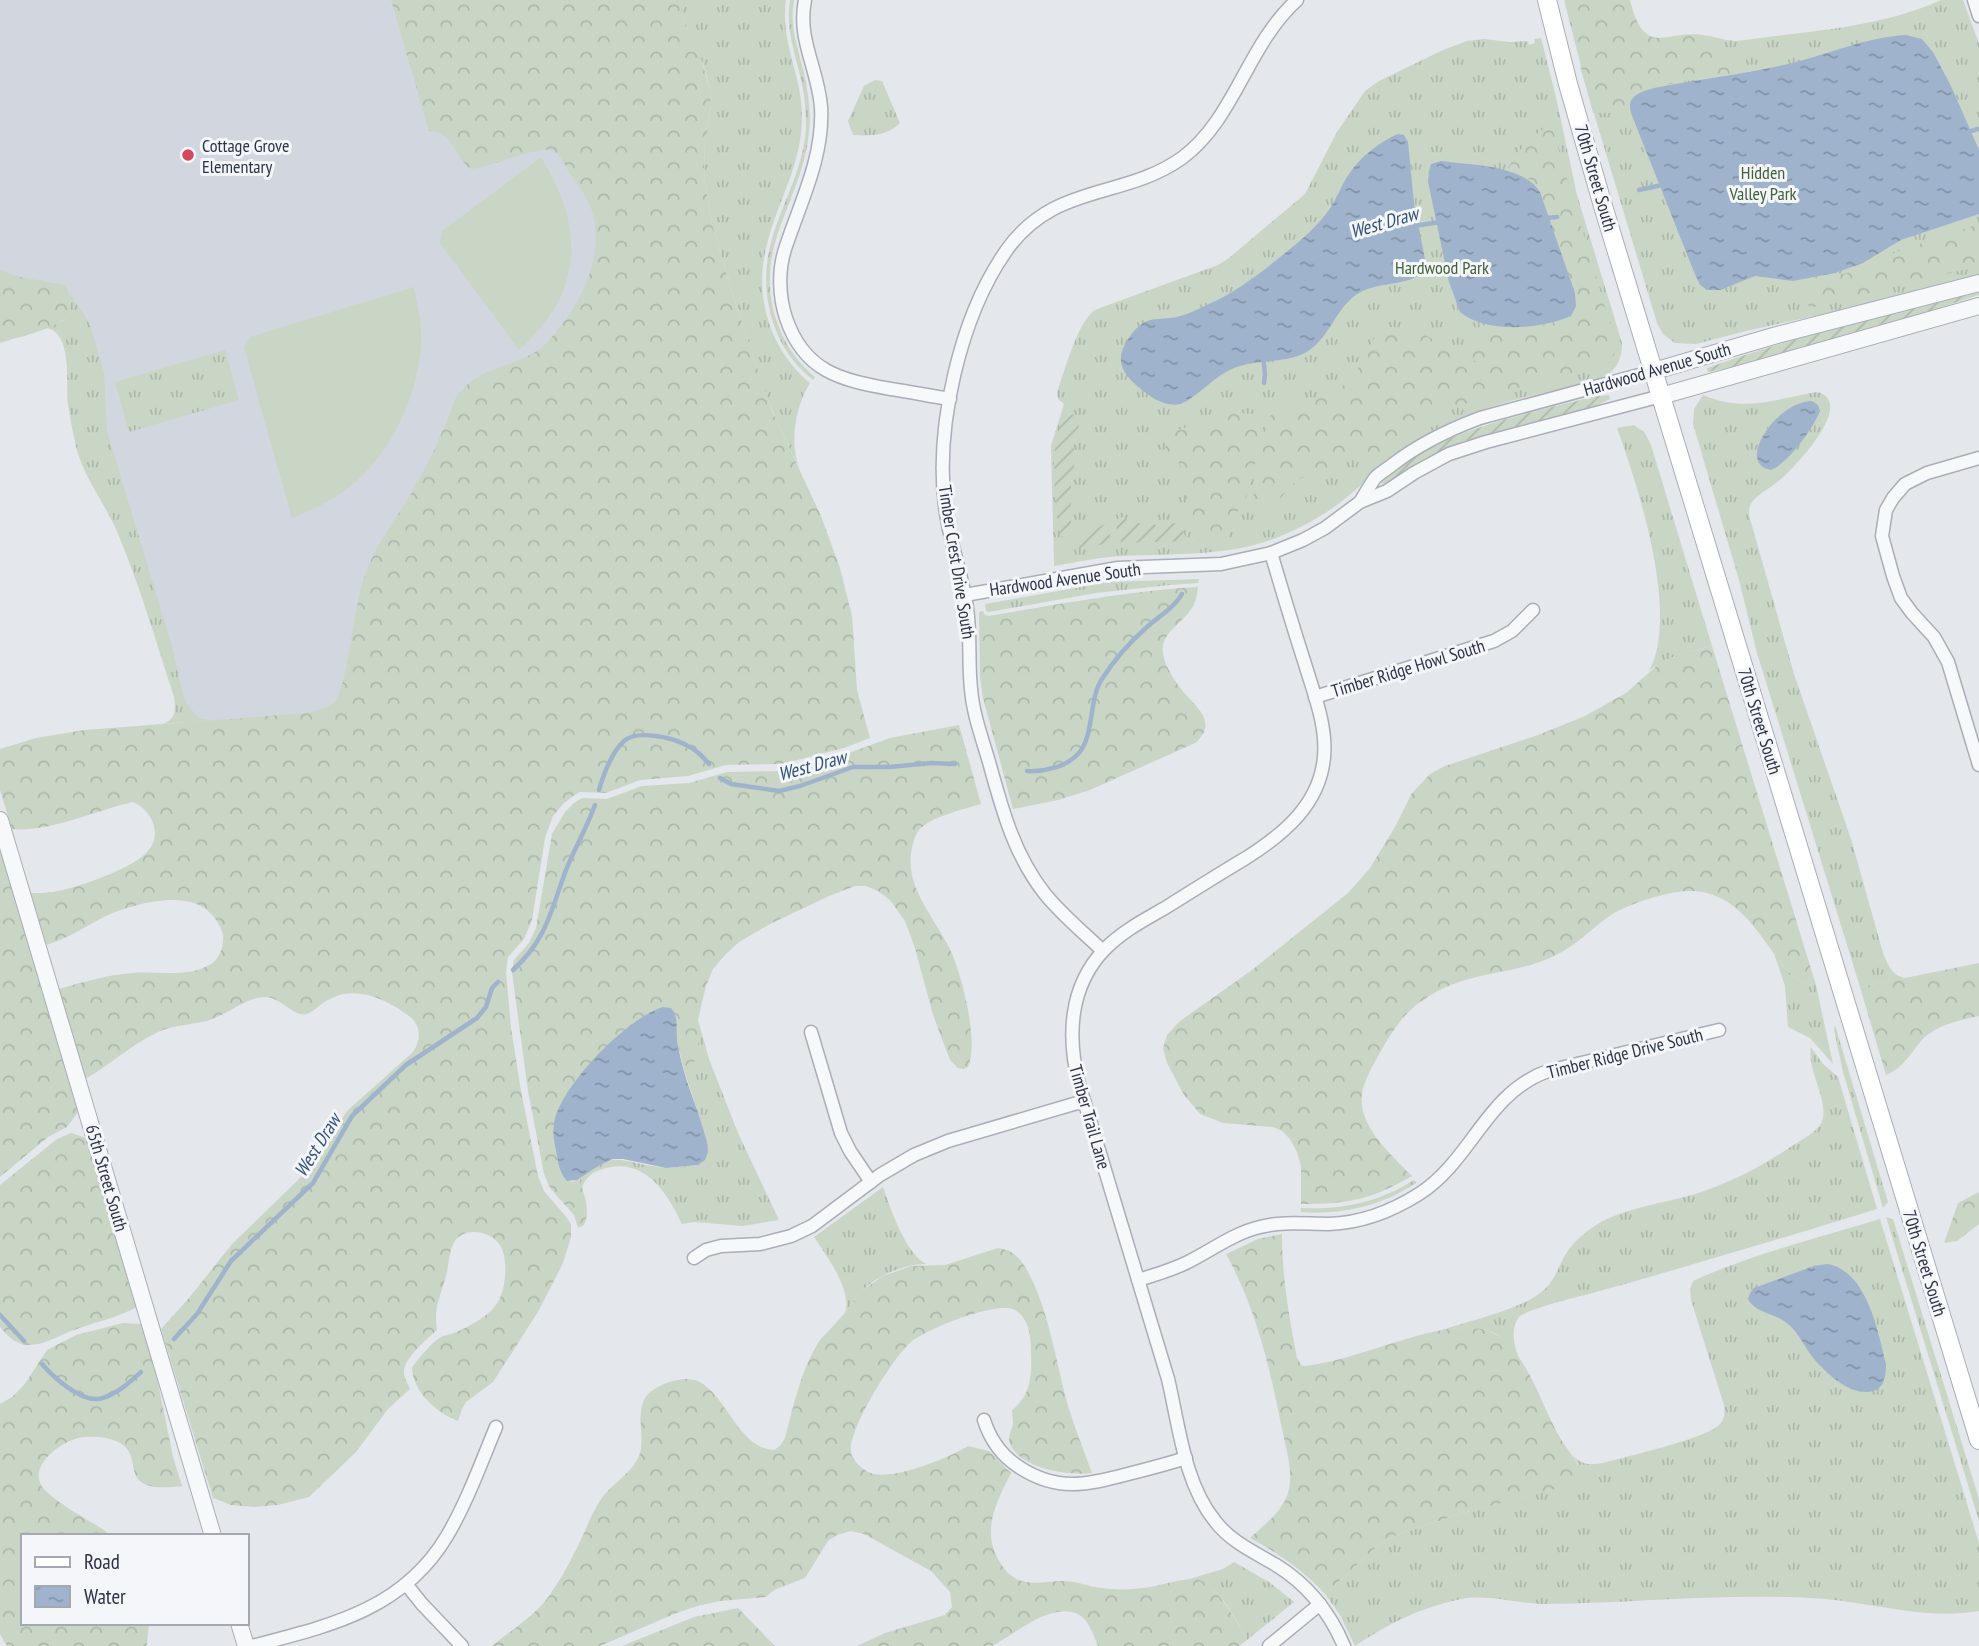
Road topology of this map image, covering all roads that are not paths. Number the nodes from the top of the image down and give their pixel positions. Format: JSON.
{"nodes":[{"id":1,"x":805,"y":0,"type":"edge"},
{"id":2,"x":1297,"y":0,"type":"edge"},
{"id":3,"x":1547,"y":0,"type":"edge"},
{"id":4,"x":1974,"y":0,"type":"edge"},
{"id":5,"x":1979,"y":16,"type":"edge"},
{"id":6,"x":1979,"y":283,"type":"edge"},
{"id":7,"x":1979,"y":306,"type":"edge"},
{"id":8,"x":1654,"y":371,"type":"junction"},
{"id":9,"x":1661,"y":396,"type":"junction"},
{"id":10,"x":950,"y":399,"type":"junction"},
{"id":11,"x":1979,"y":458,"type":"edge"},
{"id":12,"x":1360,"y":502,"type":"junction"},
{"id":13,"x":1271,"y":553,"type":"junction"},
{"id":14,"x":965,"y":595,"type":"junction"},
{"id":15,"x":1533,"y":610,"type":"dead end"},
{"id":16,"x":1315,"y":697,"type":"junction"},
{"id":17,"x":1979,"y":765,"type":"edge"},
{"id":18,"x":0,"y":820,"type":"edge"},
{"id":19,"x":1103,"y":951,"type":"junction"},
{"id":20,"x":1719,"y":1030,"type":"dead end"},
{"id":21,"x":811,"y":1032,"type":"dead end"},
{"id":22,"x":1084,"y":1101,"type":"junction"},
{"id":23,"x":871,"y":1182,"type":"junction"},
{"id":24,"x":694,"y":1258,"type":"dead end"},
{"id":25,"x":1138,"y":1280,"type":"junction"},
{"id":26,"x":984,"y":1420,"type":"dead end"},
{"id":27,"x":496,"y":1427,"type":"dead end"},
{"id":28,"x":1979,"y":1440,"type":"edge"},
{"id":29,"x":1186,"y":1458,"type":"junction"},
{"id":30,"x":212,"y":1534,"type":"edge"},
{"id":31,"x":406,"y":1584,"type":"junction"},
{"id":32,"x":1320,"y":1604,"type":"junction"},
{"id":33,"x":240,"y":1625,"type":"edge"},
{"id":34,"x":246,"y":1646,"type":"edge"},
{"id":35,"x":251,"y":1646,"type":"edge"},
{"id":36,"x":462,"y":1646,"type":"edge"},
{"id":37,"x":1269,"y":1646,"type":"edge"},
{"id":38,"x":1344,"y":1646,"type":"edge"}],
"edges":[{"from":1,"to":10,"type":"street"},
{"from":2,"to":10,"type":"street","name":"Timber Crest Drive South"},
{"from":3,"to":8,"type":"main road","name":"70th Street South"},
{"from":4,"to":5,"type":"street"},
{"from":6,"to":8,"type":"street","name":"Hardwood Avenue South"},
{"from":7,"to":9,"type":"street","name":"Hardwood Avenue South"},
{"from":8,"to":9,"type":"main road","name":"70th Street South"},
{"from":8,"to":12,"type":"street","name":"Hardwood Avenue South"},
{"from":9,"to":12,"type":"street","name":"Hardwood Avenue South"},
{"from":9,"to":28,"type":"main road","name":"70th Street South"},
{"from":10,"to":14,"type":"street","name":"Timber Crest Drive South"},
{"from":11,"to":17,"type":"street"},
{"from":12,"to":13,"type":"street","name":"Hardwood Avenue South"},
{"from":13,"to":14,"type":"street","name":"Hardwood Avenue South"},
{"from":13,"to":16,"type":"street","name":"Timber Trail Lane"},
{"from":14,"to":19,"type":"street","name":"Timber Crest Drive South"},
{"from":15,"to":16,"type":"street","name":"Timber Ridge Howl South"},
{"from":16,"to":19,"type":"street","name":"Timber Trail Lane"},
{"from":18,"to":30,"type":"street","name":"65th Street South"},
{"from":19,"to":22,"type":"street","name":"Timber Trail Lane"},
{"from":20,"to":25,"type":"street","name":"Timber Ridge Drive South"},
{"from":21,"to":23,"type":"street"},
{"from":22,"to":23,"type":"street"},
{"from":22,"to":25,"type":"street","name":"Timber Trail Lane"},
{"from":23,"to":24,"type":"street"},
{"from":25,"to":29,"type":"street","name":"Timber Trail Lane"},
{"from":26,"to":29,"type":"street"},
{"from":27,"to":31,"type":"street"},
{"from":29,"to":32,"type":"street","name":"Timber Trail Lane"},
{"from":31,"to":35,"type":"street"},
{"from":31,"to":36,"type":"street"},
{"from":32,"to":37,"type":"street"},
{"from":32,"to":38,"type":"street","name":"Timber Trail Lane"},
{"from":33,"to":34,"type":"street"}]}
